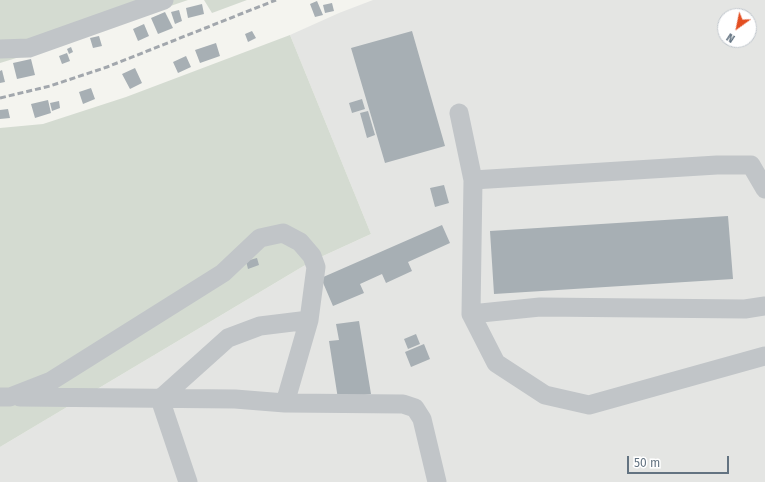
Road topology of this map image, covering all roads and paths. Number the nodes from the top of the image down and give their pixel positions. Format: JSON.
{"nodes":[{"id":1,"x":164,"y":0,"type":"edge"},
{"id":2,"x":0,"y":49,"type":"edge"},
{"id":3,"x":459,"y":113,"type":"dead end"},
{"id":4,"x":473,"y":180,"type":"junction"},
{"id":5,"x":765,"y":189,"type":"edge"},
{"id":6,"x":765,"y":306,"type":"edge"},
{"id":7,"x":471,"y":314,"type":"junction"},
{"id":8,"x":309,"y":320,"type":"junction"},
{"id":9,"x":765,"y":356,"type":"edge"},
{"id":10,"x":5,"y":397,"type":"edge"},
{"id":11,"x":160,"y":398,"type":"junction"},
{"id":12,"x":285,"y":403,"type":"junction"},
{"id":13,"x":188,"y":482,"type":"edge"},
{"id":14,"x":436,"y":482,"type":"edge"}],
"edges":[{"from":1,"to":2,"type":"street"},
{"from":3,"to":4,"type":"street"},
{"from":4,"to":5,"type":"street"},
{"from":4,"to":7,"type":"street"},
{"from":6,"to":7,"type":"street"},
{"from":7,"to":9,"type":"street"},
{"from":8,"to":10,"type":"street"},
{"from":8,"to":11,"type":"street"},
{"from":8,"to":12,"type":"street"},
{"from":10,"to":11,"type":"street"},
{"from":11,"to":12,"type":"street"},
{"from":11,"to":13,"type":"street"},
{"from":12,"to":14,"type":"street"}]}
